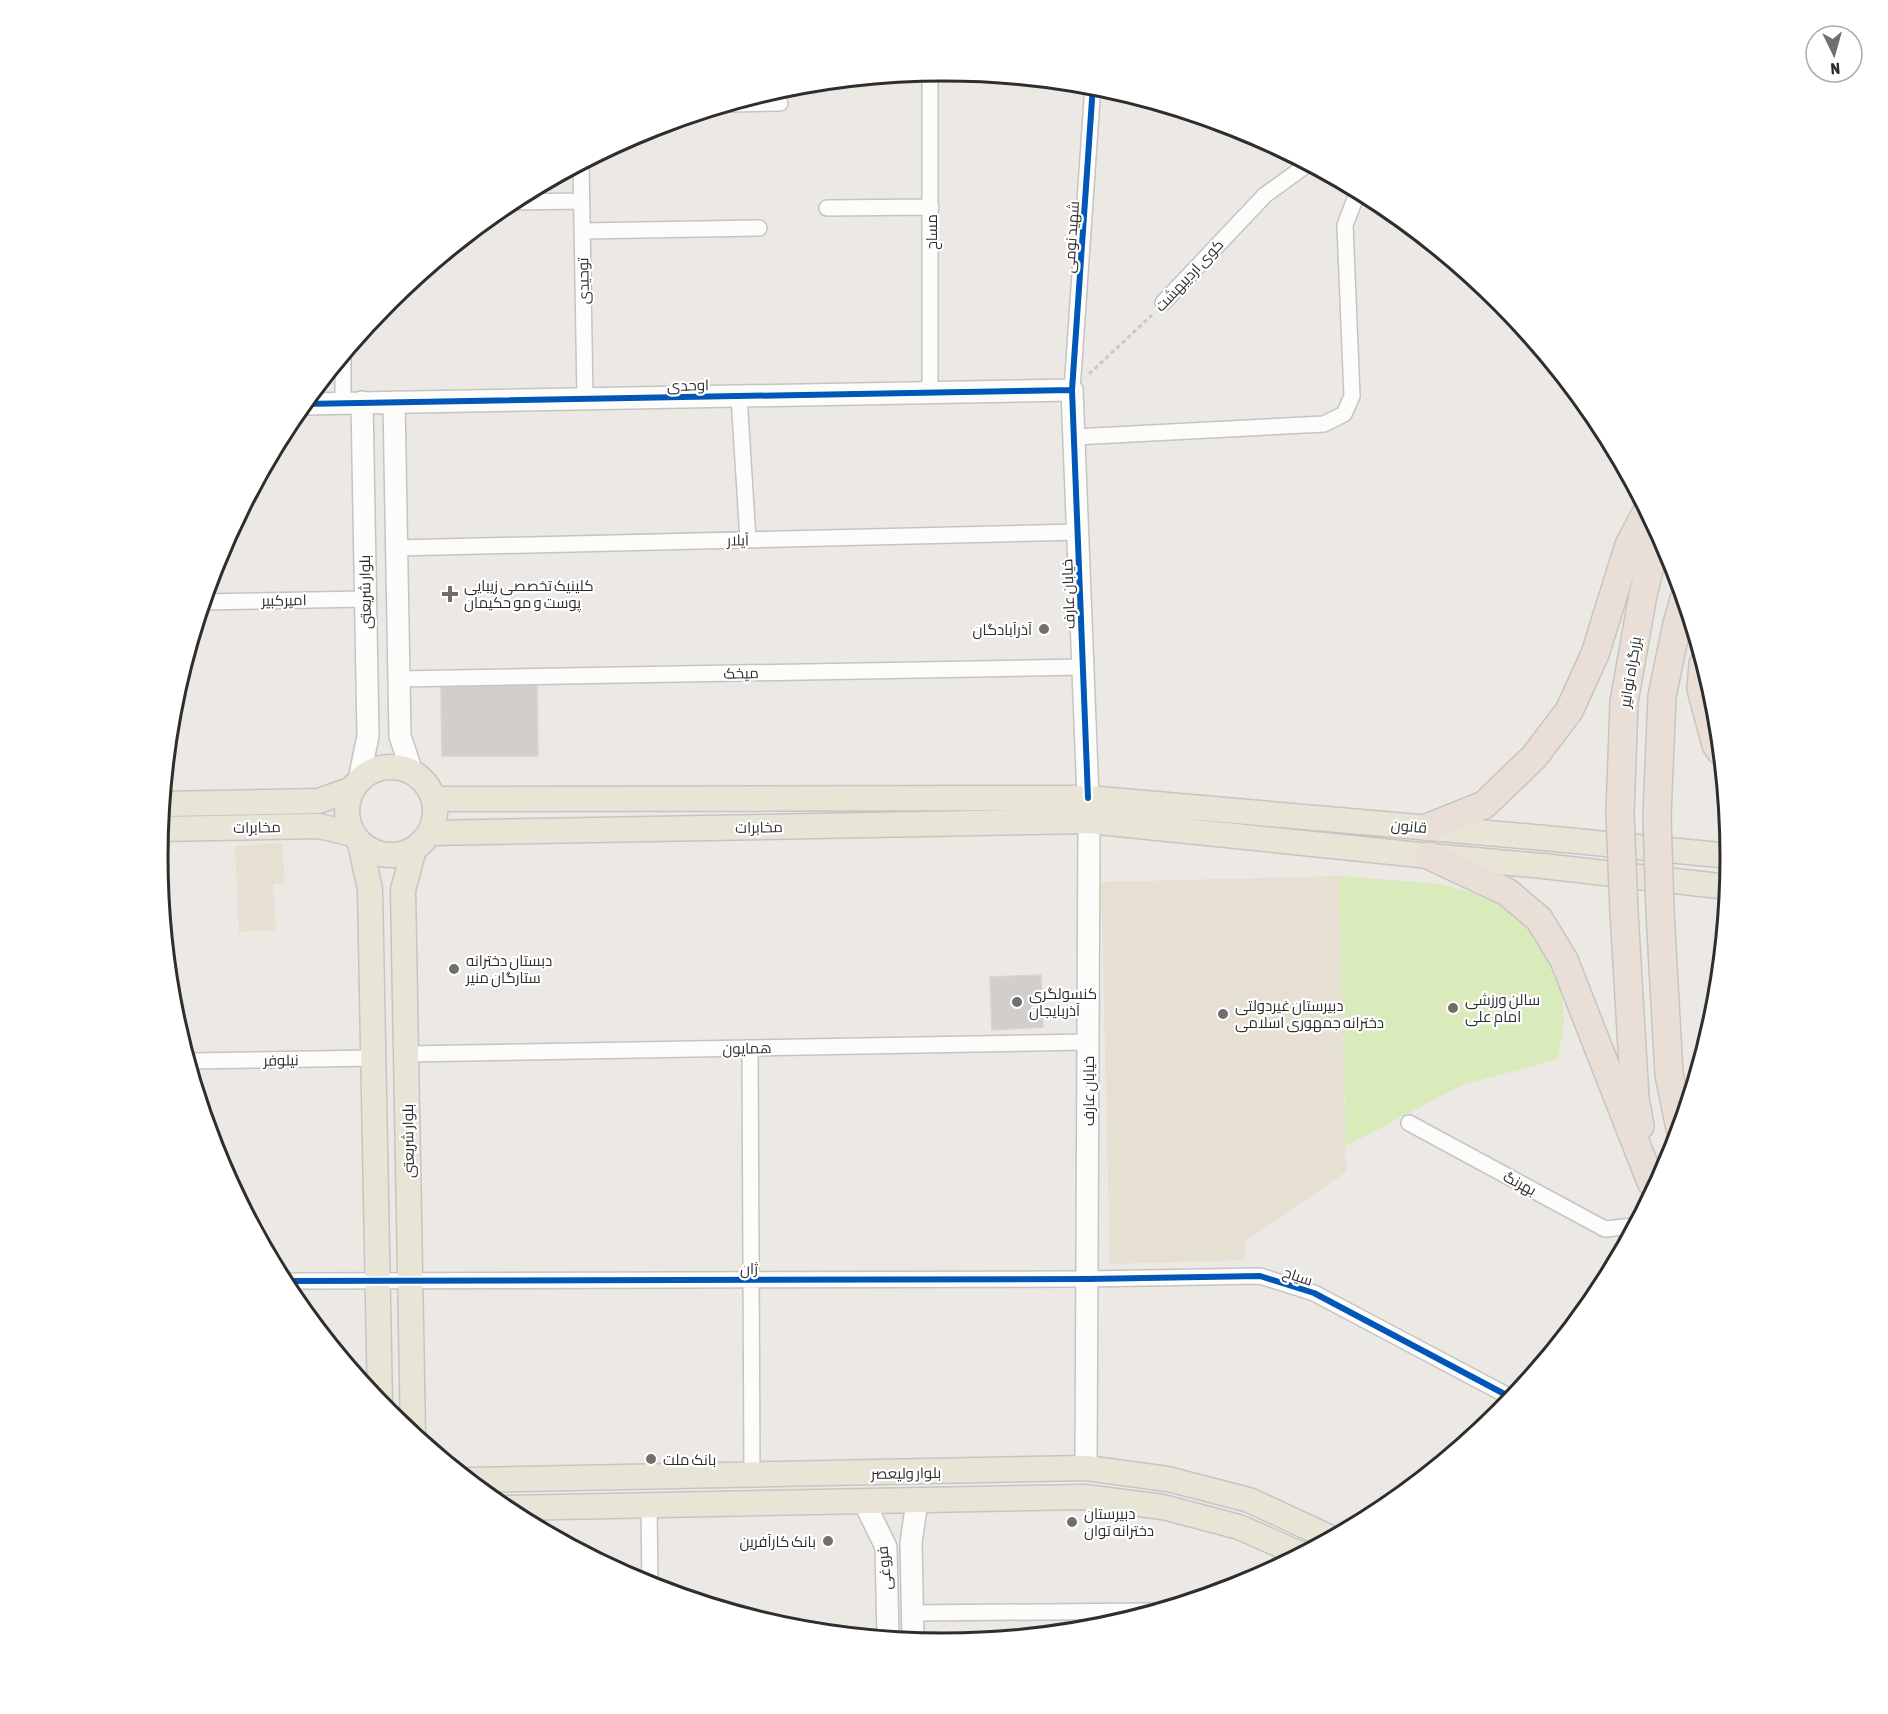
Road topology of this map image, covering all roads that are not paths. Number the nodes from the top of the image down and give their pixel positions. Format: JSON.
{"nodes":[{"id":1,"x":930,"y":82,"type":"edge"},
{"id":2,"x":1092,"y":96,"type":"edge"},
{"id":3,"x":759,"y":103,"type":"edge"},
{"id":4,"x":780,"y":103,"type":"dead end"},
{"id":5,"x":1301,"y":169,"type":"edge"},
{"id":6,"x":581,"y":172,"type":"edge"},
{"id":7,"x":1355,"y":199,"type":"edge"},
{"id":8,"x":581,"y":201,"type":"junction"},
{"id":9,"x":529,"y":202,"type":"edge"},
{"id":10,"x":931,"y":207,"type":"junction"},
{"id":11,"x":827,"y":208,"type":"dead end"},
{"id":12,"x":759,"y":228,"type":"dead end"},
{"id":13,"x":582,"y":231,"type":"junction"},
{"id":14,"x":1163,"y":303,"type":"road end"},
{"id":15,"x":345,"y":365,"type":"edge"},
{"id":16,"x":1072,"y":390,"type":"junction"},
{"id":17,"x":930,"y":392,"type":"junction"},
{"id":18,"x":740,"y":396,"type":"junction"},
{"id":19,"x":585,"y":398,"type":"junction"},
{"id":20,"x":394,"y":402,"type":"junction"},
{"id":21,"x":352,"y":403,"type":"junction"},
{"id":22,"x":315,"y":404,"type":"edge"},
{"id":23,"x":1074,"y":437,"type":"junction"},
{"id":24,"x":1643,"y":519,"type":"edge"},
{"id":25,"x":1078,"y":532,"type":"junction"},
{"id":26,"x":748,"y":540,"type":"junction"},
{"id":27,"x":1655,"y":546,"type":"edge"},
{"id":28,"x":397,"y":548,"type":"junction"},
{"id":29,"x":365,"y":599,"type":"junction"},
{"id":30,"x":211,"y":602,"type":"edge"},
{"id":31,"x":1680,"y":612,"type":"edge"},
{"id":32,"x":1083,"y":667,"type":"junction"},
{"id":33,"x":400,"y":679,"type":"junction"},
{"id":34,"x":412,"y":772,"type":"junction"},
{"id":35,"x":355,"y":785,"type":"junction"},
{"id":36,"x":434,"y":799,"type":"junction"},
{"id":37,"x":170,"y":804,"type":"edge"},
{"id":38,"x":1088,"y":810,"type":"junction"},
{"id":39,"x":1429,"y":827,"type":"junction"},
{"id":40,"x":169,"y":829,"type":"edge"},
{"id":41,"x":356,"y":839,"type":"junction"},
{"id":42,"x":422,"y":841,"type":"junction"},
{"id":43,"x":1720,"y":855,"type":"edge"},
{"id":44,"x":1430,"y":856,"type":"junction"},
{"id":45,"x":1719,"y":885,"type":"edge"},
{"id":46,"x":1088,"y":1042,"type":"junction"},
{"id":47,"x":750,"y":1048,"type":"junction"},
{"id":48,"x":406,"y":1054,"type":"junction"},
{"id":49,"x":374,"y":1059,"type":"junction"},
{"id":50,"x":195,"y":1061,"type":"edge"},
{"id":51,"x":1677,"y":1112,"type":"edge"},
{"id":52,"x":1409,"y":1123,"type":"dead end"},
{"id":53,"x":1650,"y":1177,"type":"edge"},
{"id":54,"x":1649,"y":1179,"type":"edge"},
{"id":55,"x":1626,"y":1227,"type":"edge"},
{"id":56,"x":1087,"y":1279,"type":"junction"},
{"id":57,"x":751,"y":1280,"type":"junction"},
{"id":58,"x":295,"y":1281,"type":"edge"},
{"id":59,"x":378,"y":1281,"type":"junction"},
{"id":60,"x":411,"y":1281,"type":"junction"},
{"id":61,"x":380,"y":1389,"type":"edge"},
{"id":62,"x":1504,"y":1394,"type":"edge"},
{"id":63,"x":413,"y":1422,"type":"edge"},
{"id":64,"x":1086,"y":1468,"type":"junction"},
{"id":65,"x":752,"y":1475,"type":"junction"},
{"id":66,"x":697,"y":1476,"type":"junction"},
{"id":67,"x":482,"y":1480,"type":"edge"},
{"id":68,"x":917,"y":1501,"type":"junction"},
{"id":69,"x":864,"y":1502,"type":"junction"},
{"id":70,"x":698,"y":1504,"type":"junction"},
{"id":71,"x":648,"y":1505,"type":"junction"},
{"id":72,"x":522,"y":1508,"type":"edge"},
{"id":73,"x":1323,"y":1534,"type":"edge"},
{"id":74,"x":1292,"y":1550,"type":"edge"},
{"id":75,"x":650,"y":1575,"type":"edge"},
{"id":76,"x":1126,"y":1611,"type":"edge"},
{"id":77,"x":912,"y":1613,"type":"junction"},
{"id":78,"x":888,"y":1630,"type":"edge"},
{"id":79,"x":913,"y":1632,"type":"edge"}],
"edges":[{"from":1,"to":10,"type":"street","name":"مساح"},
{"from":2,"to":16,"type":"street","name":"شهید نومی"},
{"from":3,"to":4,"type":"street"},
{"from":5,"to":14,"type":"street","name":"کوی اردیبهشت"},
{"from":6,"to":8,"type":"street","name":"توحیدی"},
{"from":7,"to":23,"type":"street"},
{"from":8,"to":9,"type":"street"},
{"from":8,"to":13,"type":"street","name":"توحیدی"},
{"from":10,"to":11,"type":"street"},
{"from":10,"to":17,"type":"street","name":"مساح"},
{"from":12,"to":13,"type":"street"},
{"from":13,"to":19,"type":"street","name":"توحیدی"},
{"from":15,"to":21,"type":"street"},
{"from":16,"to":17,"type":"street","name":"اوحدی"},
{"from":16,"to":23,"type":"street","name":"خیابان عارف"},
{"from":17,"to":18,"type":"street","name":"اوحدی"},
{"from":18,"to":19,"type":"street","name":"اوحدی"},
{"from":18,"to":26,"type":"street"},
{"from":19,"to":20,"type":"street","name":"اوحدی"},
{"from":20,"to":21,"type":"street","name":"اوحدی"},
{"from":20,"to":28,"type":"street"},
{"from":21,"to":22,"type":"street","name":"اوحدی"},
{"from":21,"to":29,"type":"street","name":"بلوار شریعتى"},
{"from":23,"to":25,"type":"street","name":"خیابان عارف"},
{"from":24,"to":39,"type":"highway"},
{"from":25,"to":26,"type":"street","name":"آیلار"},
{"from":25,"to":32,"type":"street","name":"خیابان عارف"},
{"from":26,"to":28,"type":"street","name":"آیلار"},
{"from":27,"to":53,"type":"highway","name":"بزرگراه توانیر","bridge":true},
{"from":28,"to":33,"type":"street"},
{"from":29,"to":30,"type":"street","name":"امیرکبیر"},
{"from":29,"to":35,"type":"street","name":"بلوار شریعتى"},
{"from":31,"to":51,"type":"highway","bridge":true},
{"from":32,"to":33,"type":"street","name":"میخک"},
{"from":32,"to":38,"type":"street","name":"خیابان عارف"},
{"from":33,"to":34,"type":"street"},
{"from":34,"to":35,"type":"main road"},
{"from":34,"to":36,"type":"main road"},
{"from":35,"to":37,"type":"main road","name":"مخابرات"},
{"from":35,"to":41,"type":"main road"},
{"from":36,"to":38,"type":"main road","name":"مخابرات"},
{"from":36,"to":42,"type":"main road"},
{"from":38,"to":39,"type":"main road","name":"قانون"},
{"from":38,"to":42,"type":"main road","name":"مخابرات"},
{"from":38,"to":44,"type":"main road","name":"قانون"},
{"from":38,"to":46,"type":"street","name":"خیابان عارف"},
{"from":39,"to":43,"type":"main road","name":"قانون"},
{"from":40,"to":41,"type":"main road","name":"مخابرات"},
{"from":41,"to":42,"type":"main road"},
{"from":41,"to":49,"type":"main road"},
{"from":42,"to":48,"type":"main road","name":"بلوار شریعتى"},
{"from":44,"to":45,"type":"main road","name":"قانون"},
{"from":44,"to":54,"type":"highway"},
{"from":46,"to":47,"type":"street","name":"همایون"},
{"from":46,"to":56,"type":"street","name":"خیابان عارف"},
{"from":47,"to":48,"type":"street","name":"همایون"},
{"from":47,"to":57,"type":"street","name":"ژان"},
{"from":48,"to":60,"type":"main road","name":"بلوار شریعتى"},
{"from":49,"to":50,"type":"street","name":"نیلوفر"},
{"from":49,"to":59,"type":"main road"},
{"from":52,"to":55,"type":"street","name":"بهرنگ"},
{"from":56,"to":57,"type":"street","name":"ژان"},
{"from":56,"to":62,"type":"street","name":"سیاح"},
{"from":56,"to":64,"type":"street","name":"خیابان عارف"},
{"from":57,"to":60,"type":"street","name":"ژان"},
{"from":57,"to":65,"type":"street","name":"ژان"},
{"from":58,"to":59,"type":"street","name":"ژان"},
{"from":59,"to":60,"type":"street","name":"ژان"},
{"from":59,"to":61,"type":"main road"},
{"from":60,"to":63,"type":"main road","name":"بلوار شریعتى"},
{"from":64,"to":65,"type":"main road","name":"بلوار ولیعصر"},
{"from":64,"to":73,"type":"main road","name":"بلوار ولیعصر"},
{"from":65,"to":66,"type":"main road","name":"بلوار ولیعصر"},
{"from":66,"to":67,"type":"main road","name":"بلوار ولیعصر"},
{"from":66,"to":70,"type":"main road"},
{"from":68,"to":69,"type":"main road","name":"بلوار ولیعصر"},
{"from":68,"to":74,"type":"main road","name":"بلوار ولیعصر"},
{"from":68,"to":77,"type":"street","name":"فروغى"},
{"from":69,"to":70,"type":"main road","name":"بلوار ولیعصر"},
{"from":69,"to":78,"type":"street","name":"فروغى"},
{"from":70,"to":71,"type":"main road","name":"بلوار ولیعصر"},
{"from":71,"to":72,"type":"main road","name":"بلوار ولیعصر"},
{"from":71,"to":75,"type":"street"},
{"from":76,"to":77,"type":"street"},
{"from":77,"to":79,"type":"street","name":"فروغى"}]}
